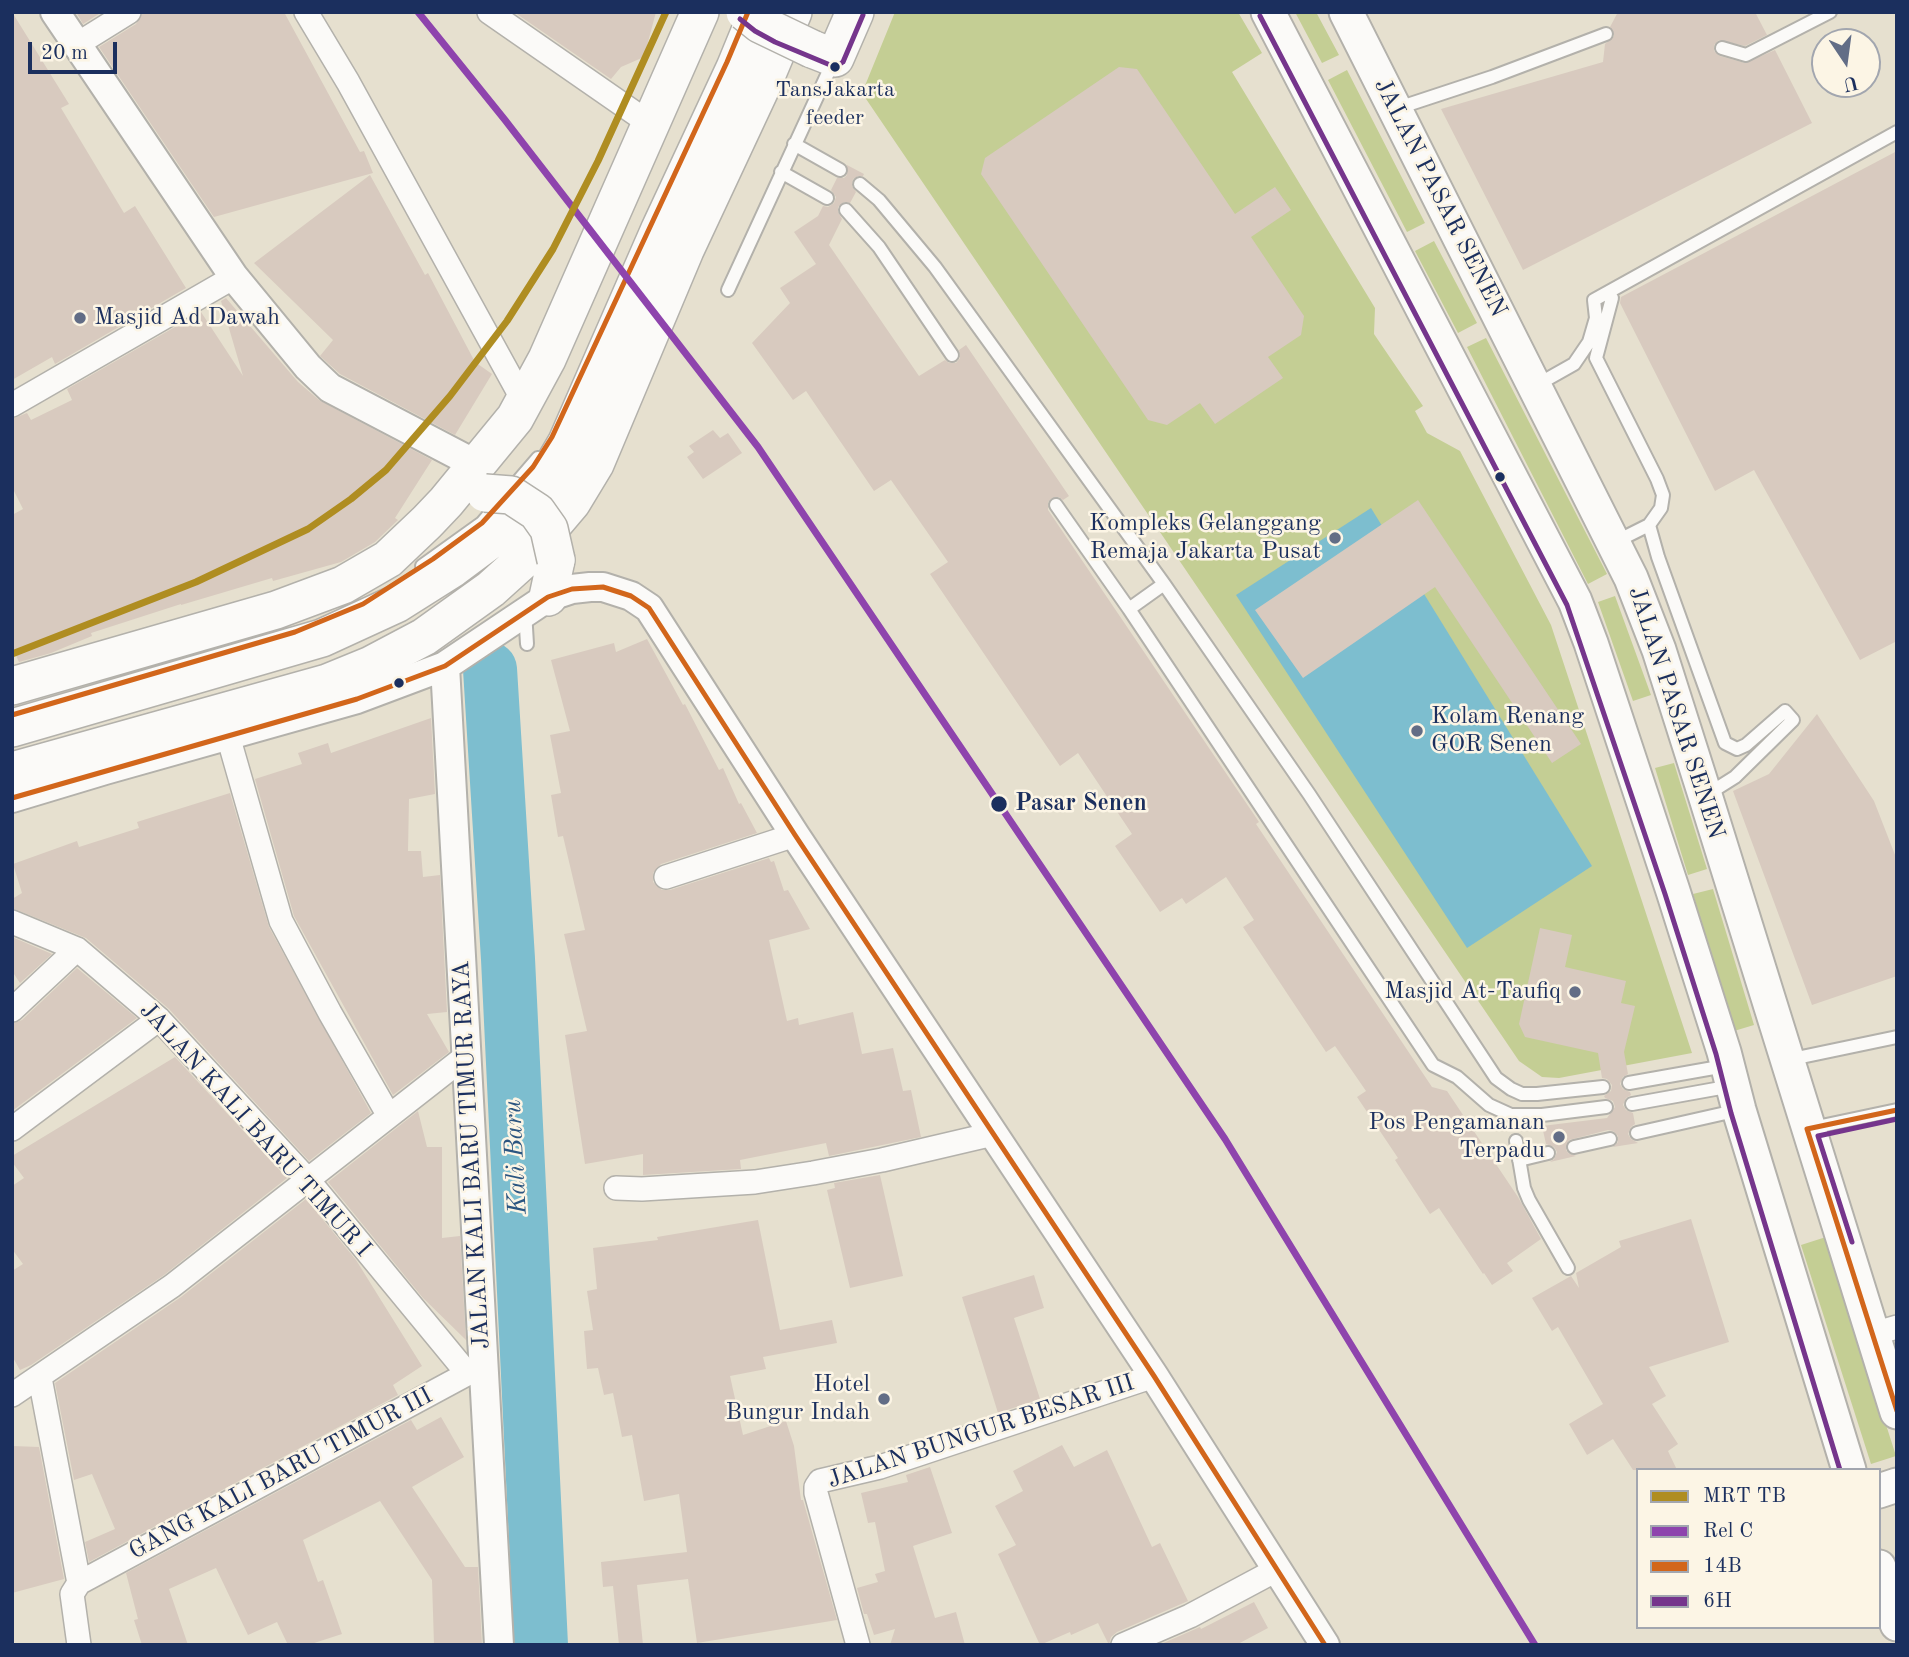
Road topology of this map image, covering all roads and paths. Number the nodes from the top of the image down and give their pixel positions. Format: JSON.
{"nodes":[{"id":1,"x":55,"y":12,"type":"edge"},
{"id":2,"x":129,"y":12,"type":"edge"},
{"id":3,"x":306,"y":12,"type":"edge"},
{"id":4,"x":489,"y":12,"type":"edge"},
{"id":5,"x":700,"y":12,"type":"edge"},
{"id":6,"x":746,"y":12,"type":"edge"},
{"id":7,"x":758,"y":12,"type":"edge"},
{"id":8,"x":781,"y":12,"type":"edge"},
{"id":9,"x":793,"y":12,"type":"edge"},
{"id":10,"x":855,"y":12,"type":"edge"},
{"id":11,"x":1268,"y":12,"type":"edge"},
{"id":12,"x":1346,"y":12,"type":"edge"},
{"id":13,"x":1830,"y":12,"type":"edge"},
{"id":14,"x":1606,"y":34,"type":"dead end"},
{"id":15,"x":76,"y":45,"type":"junction"},
{"id":16,"x":1722,"y":48,"type":"dead end"},
{"id":17,"x":823,"y":53,"type":"junction"},
{"id":18,"x":1395,"y":109,"type":"junction"},
{"id":19,"x":649,"y":123,"type":"junction"},
{"id":20,"x":1897,"y":132,"type":"edge"},
{"id":21,"x":794,"y":144,"type":"junction"},
{"id":22,"x":840,"y":170,"type":"dead end"},
{"id":23,"x":781,"y":172,"type":"junction"},
{"id":24,"x":860,"y":184,"type":"dead end"},
{"id":25,"x":827,"y":198,"type":"dead end"},
{"id":26,"x":846,"y":210,"type":"dead end"},
{"id":27,"x":680,"y":230,"type":"dead end"},
{"id":28,"x":234,"y":277,"type":"junction"},
{"id":29,"x":728,"y":290,"type":"dead end"},
{"id":30,"x":1612,"y":298,"type":"dead end"},
{"id":31,"x":952,"y":355,"type":"dead end"},
{"id":32,"x":1534,"y":386,"type":"junction"},
{"id":33,"x":524,"y":402,"type":"junction"},
{"id":34,"x":12,"y":405,"type":"edge"},
{"id":35,"x":481,"y":479,"type":"junction"},
{"id":36,"x":551,"y":500,"type":"dead end"},
{"id":37,"x":1056,"y":505,"type":"dead end"},
{"id":38,"x":1649,"y":525,"type":"junction"},
{"id":39,"x":527,"y":531,"type":"dead end"},
{"id":40,"x":1614,"y":542,"type":"junction"},
{"id":41,"x":1164,"y":584,"type":"junction"},
{"id":42,"x":536,"y":604,"type":"junction"},
{"id":43,"x":1129,"y":609,"type":"junction"},
{"id":44,"x":527,"y":644,"type":"dead end"},
{"id":45,"x":445,"y":666,"type":"junction"},
{"id":46,"x":284,"y":682,"type":"dead end"},
{"id":47,"x":12,"y":686,"type":"edge"},
{"id":48,"x":12,"y":715,"type":"edge"},
{"id":49,"x":12,"y":728,"type":"edge"},
{"id":50,"x":228,"y":736,"type":"junction"},
{"id":51,"x":12,"y":758,"type":"edge"},
{"id":52,"x":12,"y":771,"type":"edge"},
{"id":53,"x":1705,"y":795,"type":"junction"},
{"id":54,"x":12,"y":798,"type":"edge"},
{"id":55,"x":795,"y":835,"type":"junction"},
{"id":56,"x":666,"y":877,"type":"dead end"},
{"id":57,"x":12,"y":922,"type":"edge"},
{"id":58,"x":77,"y":949,"type":"junction"},
{"id":59,"x":12,"y":1010,"type":"edge"},
{"id":60,"x":159,"y":1019,"type":"junction"},
{"id":61,"x":1897,"y":1037,"type":"edge"},
{"id":62,"x":466,"y":1056,"type":"junction"},
{"id":63,"x":1787,"y":1060,"type":"junction"},
{"id":64,"x":1629,"y":1083,"type":"dead end"},
{"id":65,"x":1603,"y":1087,"type":"dead end"},
{"id":66,"x":1733,"y":1087,"type":"junction"},
{"id":67,"x":1632,"y":1104,"type":"dead end"},
{"id":68,"x":1606,"y":1107,"type":"dead end"},
{"id":69,"x":1897,"y":1110,"type":"edge"},
{"id":70,"x":1511,"y":1115,"type":"junction"},
{"id":71,"x":389,"y":1116,"type":"junction"},
{"id":72,"x":12,"y":1129,"type":"edge"},
{"id":73,"x":1807,"y":1129,"type":"junction"},
{"id":74,"x":1637,"y":1133,"type":"dead end"},
{"id":75,"x":993,"y":1134,"type":"junction"},
{"id":76,"x":1611,"y":1139,"type":"dead end"},
{"id":77,"x":1574,"y":1147,"type":"dead end"},
{"id":78,"x":1548,"y":1153,"type":"dead end"},
{"id":79,"x":1520,"y":1160,"type":"junction"},
{"id":80,"x":307,"y":1180,"type":"junction"},
{"id":81,"x":616,"y":1188,"type":"dead end"},
{"id":82,"x":1568,"y":1268,"type":"dead end"},
{"id":83,"x":1885,"y":1330,"type":"edge"},
{"id":84,"x":475,"y":1369,"type":"junction"},
{"id":85,"x":1154,"y":1376,"type":"junction"},
{"id":86,"x":40,"y":1378,"type":"junction"},
{"id":87,"x":12,"y":1395,"type":"edge"},
{"id":88,"x":1897,"y":1412,"type":"edge"},
{"id":89,"x":1848,"y":1468,"type":"edge"},
{"id":90,"x":1278,"y":1569,"type":"junction"},
{"id":91,"x":1881,"y":1573,"type":"edge"},
{"id":92,"x":79,"y":1583,"type":"junction"},
{"id":93,"x":1897,"y":1624,"type":"edge"},
{"id":94,"x":79,"y":1645,"type":"edge"},
{"id":95,"x":499,"y":1645,"type":"edge"},
{"id":96,"x":858,"y":1645,"type":"edge"},
{"id":97,"x":1123,"y":1645,"type":"edge"},
{"id":98,"x":1325,"y":1645,"type":"edge"}],
"edges":[{"from":1,"to":15,"type":"street"},
{"from":2,"to":15,"type":"street"},
{"from":3,"to":33,"type":"street"},
{"from":4,"to":19,"type":"street"},
{"from":5,"to":19,"type":"main road"},
{"from":6,"to":17,"type":"main road","bridge":true},
{"from":6,"to":48,"type":"lane"},
{"from":7,"to":49,"type":"main road"},
{"from":8,"to":27,"type":"lane"},
{"from":9,"to":52,"type":"main road"},
{"from":10,"to":17,"type":"main road"},
{"from":11,"to":66,"type":"main road"},
{"from":12,"to":18,"type":"main road","name":"JALAN PASAR SENEN"},
{"from":13,"to":16,"type":"lane"},
{"from":14,"to":18,"type":"lane"},
{"from":15,"to":28,"type":"street"},
{"from":17,"to":21,"type":"lane"},
{"from":18,"to":32,"type":"main road","name":"JALAN PASAR SENEN"},
{"from":19,"to":33,"type":"main road"},
{"from":20,"to":32,"type":"lane"},
{"from":21,"to":22,"type":"lane"},
{"from":21,"to":23,"type":"lane"},
{"from":23,"to":25,"type":"lane"},
{"from":23,"to":29,"type":"lane"},
{"from":24,"to":41,"type":"lane"},
{"from":26,"to":31,"type":"lane"},
{"from":28,"to":34,"type":"street"},
{"from":28,"to":35,"type":"street"},
{"from":30,"to":38,"type":"lane"},
{"from":32,"to":40,"type":"main road","name":"JALAN PASAR SENEN"},
{"from":33,"to":35,"type":"main road"},
{"from":35,"to":42,"type":"main road","bridge":true},
{"from":35,"to":47,"type":"main road"},
{"from":36,"to":39,"type":"lane"},
{"from":37,"to":43,"type":"lane"},
{"from":38,"to":40,"type":"lane"},
{"from":38,"to":53,"type":"lane"},
{"from":40,"to":53,"type":"main road","name":"JALAN PASAR SENEN"},
{"from":41,"to":43,"type":"lane"},
{"from":41,"to":65,"type":"lane"},
{"from":42,"to":44,"type":"lane"},
{"from":42,"to":45,"type":"street"},
{"from":42,"to":55,"type":"street"},
{"from":43,"to":70,"type":"lane"},
{"from":45,"to":50,"type":"street"},
{"from":45,"to":62,"type":"street","name":"JALAN KALI BARU TIMUR RAYA"},
{"from":46,"to":51,"type":"lane"},
{"from":50,"to":54,"type":"street"},
{"from":50,"to":71,"type":"street"},
{"from":53,"to":63,"type":"main road","name":"JALAN PASAR SENEN"},
{"from":55,"to":56,"type":"street"},
{"from":55,"to":75,"type":"street"},
{"from":57,"to":58,"type":"street","name":"JALAN KALI BARU TIMUR I"},
{"from":58,"to":59,"type":"street"},
{"from":58,"to":60,"type":"street","name":"JALAN KALI BARU TIMUR I"},
{"from":60,"to":72,"type":"street"},
{"from":60,"to":80,"type":"street","name":"JALAN KALI BARU TIMUR I"},
{"from":61,"to":63,"type":"lane"},
{"from":62,"to":71,"type":"street"},
{"from":62,"to":84,"type":"street","name":"JALAN KALI BARU TIMUR RAYA"},
{"from":63,"to":73,"type":"main road","name":"JALAN PASAR SENEN"},
{"from":64,"to":66,"type":"lane"},
{"from":66,"to":67,"type":"lane"},
{"from":66,"to":74,"type":"lane"},
{"from":66,"to":89,"type":"main road"},
{"from":68,"to":70,"type":"lane"},
{"from":69,"to":73,"type":"lane"},
{"from":70,"to":79,"type":"lane"},
{"from":71,"to":80,"type":"street"},
{"from":73,"to":83,"type":"main road","name":"JALAN PASAR SENEN"},
{"from":75,"to":81,"type":"street"},
{"from":75,"to":85,"type":"street"},
{"from":76,"to":77,"type":"lane"},
{"from":78,"to":79,"type":"lane"},
{"from":79,"to":82,"type":"lane"},
{"from":80,"to":84,"type":"street","name":"JALAN KALI BARU TIMUR I"},
{"from":80,"to":86,"type":"street"},
{"from":83,"to":88,"type":"main road","name":"JALAN PASAR SENEN"},
{"from":84,"to":92,"type":"street","name":"GANG KALI BARU TIMUR III"},
{"from":84,"to":95,"type":"street","name":"JALAN KALI BARU TIMUR RAYA"},
{"from":85,"to":90,"type":"street"},
{"from":85,"to":96,"type":"street","name":"JALAN BUNGUR BESAR III"},
{"from":86,"to":87,"type":"street"},
{"from":86,"to":92,"type":"street"},
{"from":90,"to":97,"type":"street"},
{"from":90,"to":98,"type":"street"},
{"from":91,"to":93,"type":"main road"},
{"from":92,"to":94,"type":"street"}]}
